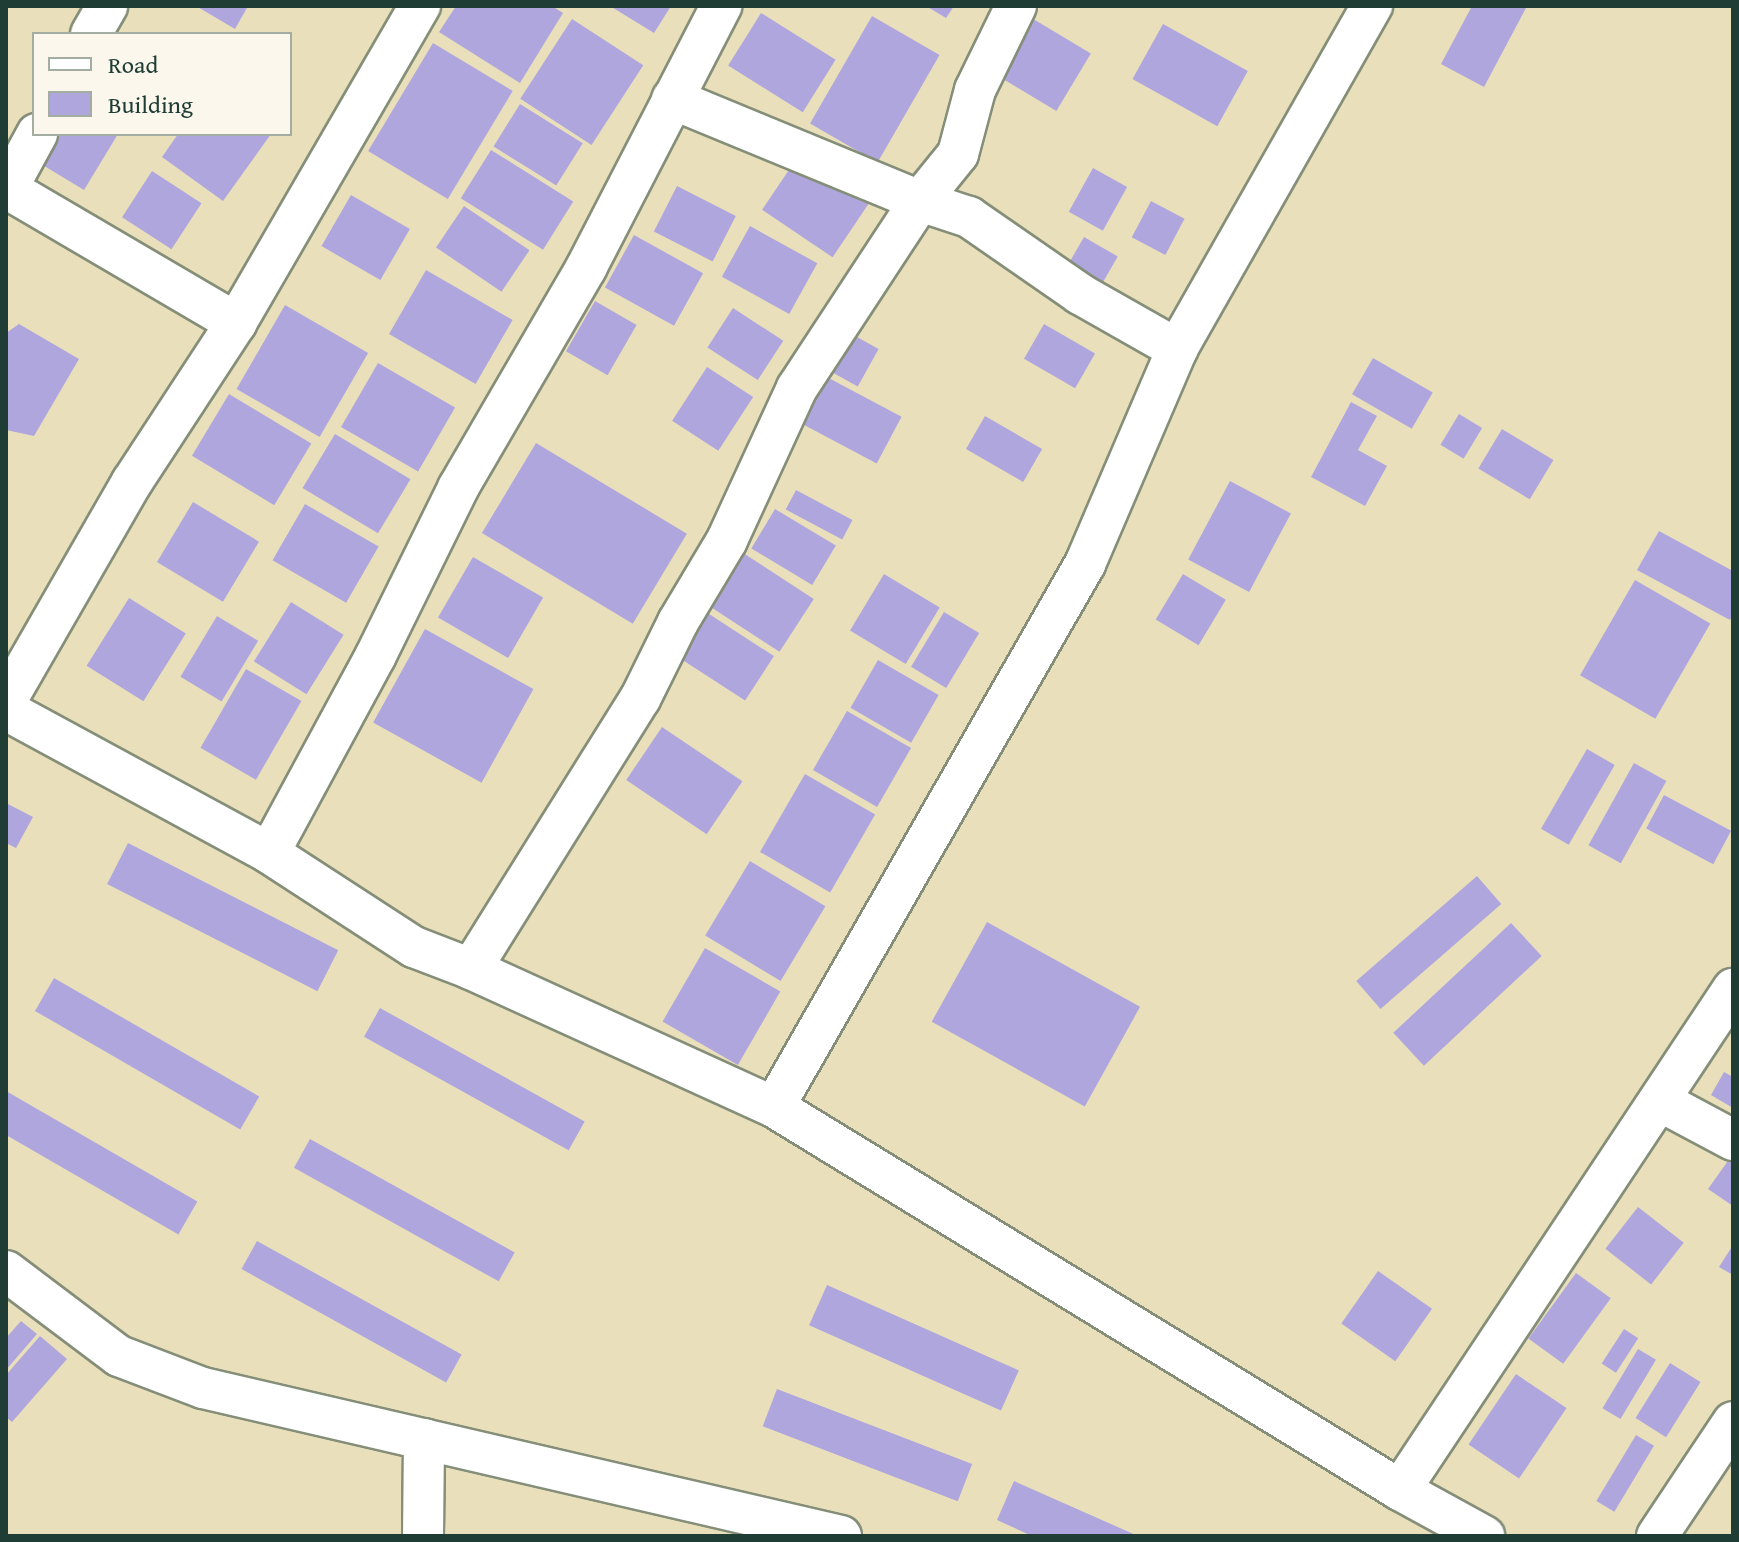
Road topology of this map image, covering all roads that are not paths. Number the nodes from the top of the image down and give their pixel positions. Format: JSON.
{"nodes":[{"id":1,"x":107,"y":6,"type":"edge"},
{"id":2,"x":420,"y":6,"type":"edge"},
{"id":3,"x":721,"y":6,"type":"edge"},
{"id":4,"x":1016,"y":6,"type":"edge"},
{"id":5,"x":1372,"y":6,"type":"edge"},
{"id":6,"x":92,"y":32,"type":"edge"},
{"id":7,"x":672,"y":99,"type":"junction"},
{"id":8,"x":36,"y":136,"type":"edge"},
{"id":9,"x":6,"y":188,"type":"edge"},
{"id":10,"x":920,"y":201,"type":"junction"},
{"id":11,"x":236,"y":323,"type":"junction"},
{"id":12,"x":1177,"y":349,"type":"junction"},
{"id":13,"x":6,"y":701,"type":"edge"},
{"id":14,"x":6,"y":710,"type":"edge"},
{"id":15,"x":269,"y":853,"type":"junction"},
{"id":16,"x":471,"y":969,"type":"junction"},
{"id":17,"x":1733,"y":989,"type":"edge"},
{"id":18,"x":1660,"y":1101,"type":"junction"},
{"id":19,"x":774,"y":1107,"type":"junction"},
{"id":20,"x":1733,"y":1140,"type":"edge"},
{"id":21,"x":6,"y":1271,"type":"edge"},
{"id":22,"x":1733,"y":1422,"type":"edge"},
{"id":23,"x":424,"y":1439,"type":"junction"},
{"id":24,"x":1400,"y":1490,"type":"junction"},
{"id":25,"x":423,"y":1536,"type":"edge"},
{"id":26,"x":841,"y":1536,"type":"edge"},
{"id":27,"x":1484,"y":1536,"type":"edge"},
{"id":28,"x":1657,"y":1536,"type":"edge"}],
"edges":[{"from":1,"to":6,"type":"street"},
{"from":2,"to":11,"type":"street"},
{"from":3,"to":7,"type":"street"},
{"from":4,"to":10,"type":"street"},
{"from":5,"to":12,"type":"street"},
{"from":7,"to":10,"type":"street"},
{"from":7,"to":15,"type":"street"},
{"from":8,"to":9,"type":"street"},
{"from":9,"to":11,"type":"street"},
{"from":10,"to":12,"type":"street"},
{"from":10,"to":16,"type":"street"},
{"from":11,"to":13,"type":"street"},
{"from":12,"to":19,"type":"street"},
{"from":14,"to":15,"type":"street"},
{"from":15,"to":16,"type":"street"},
{"from":16,"to":19,"type":"street"},
{"from":17,"to":18,"type":"street"},
{"from":18,"to":20,"type":"street"},
{"from":18,"to":24,"type":"street"},
{"from":19,"to":24,"type":"street"},
{"from":21,"to":23,"type":"street"},
{"from":22,"to":28,"type":"street"},
{"from":23,"to":25,"type":"street"},
{"from":23,"to":26,"type":"street"},
{"from":24,"to":27,"type":"street"}]}
